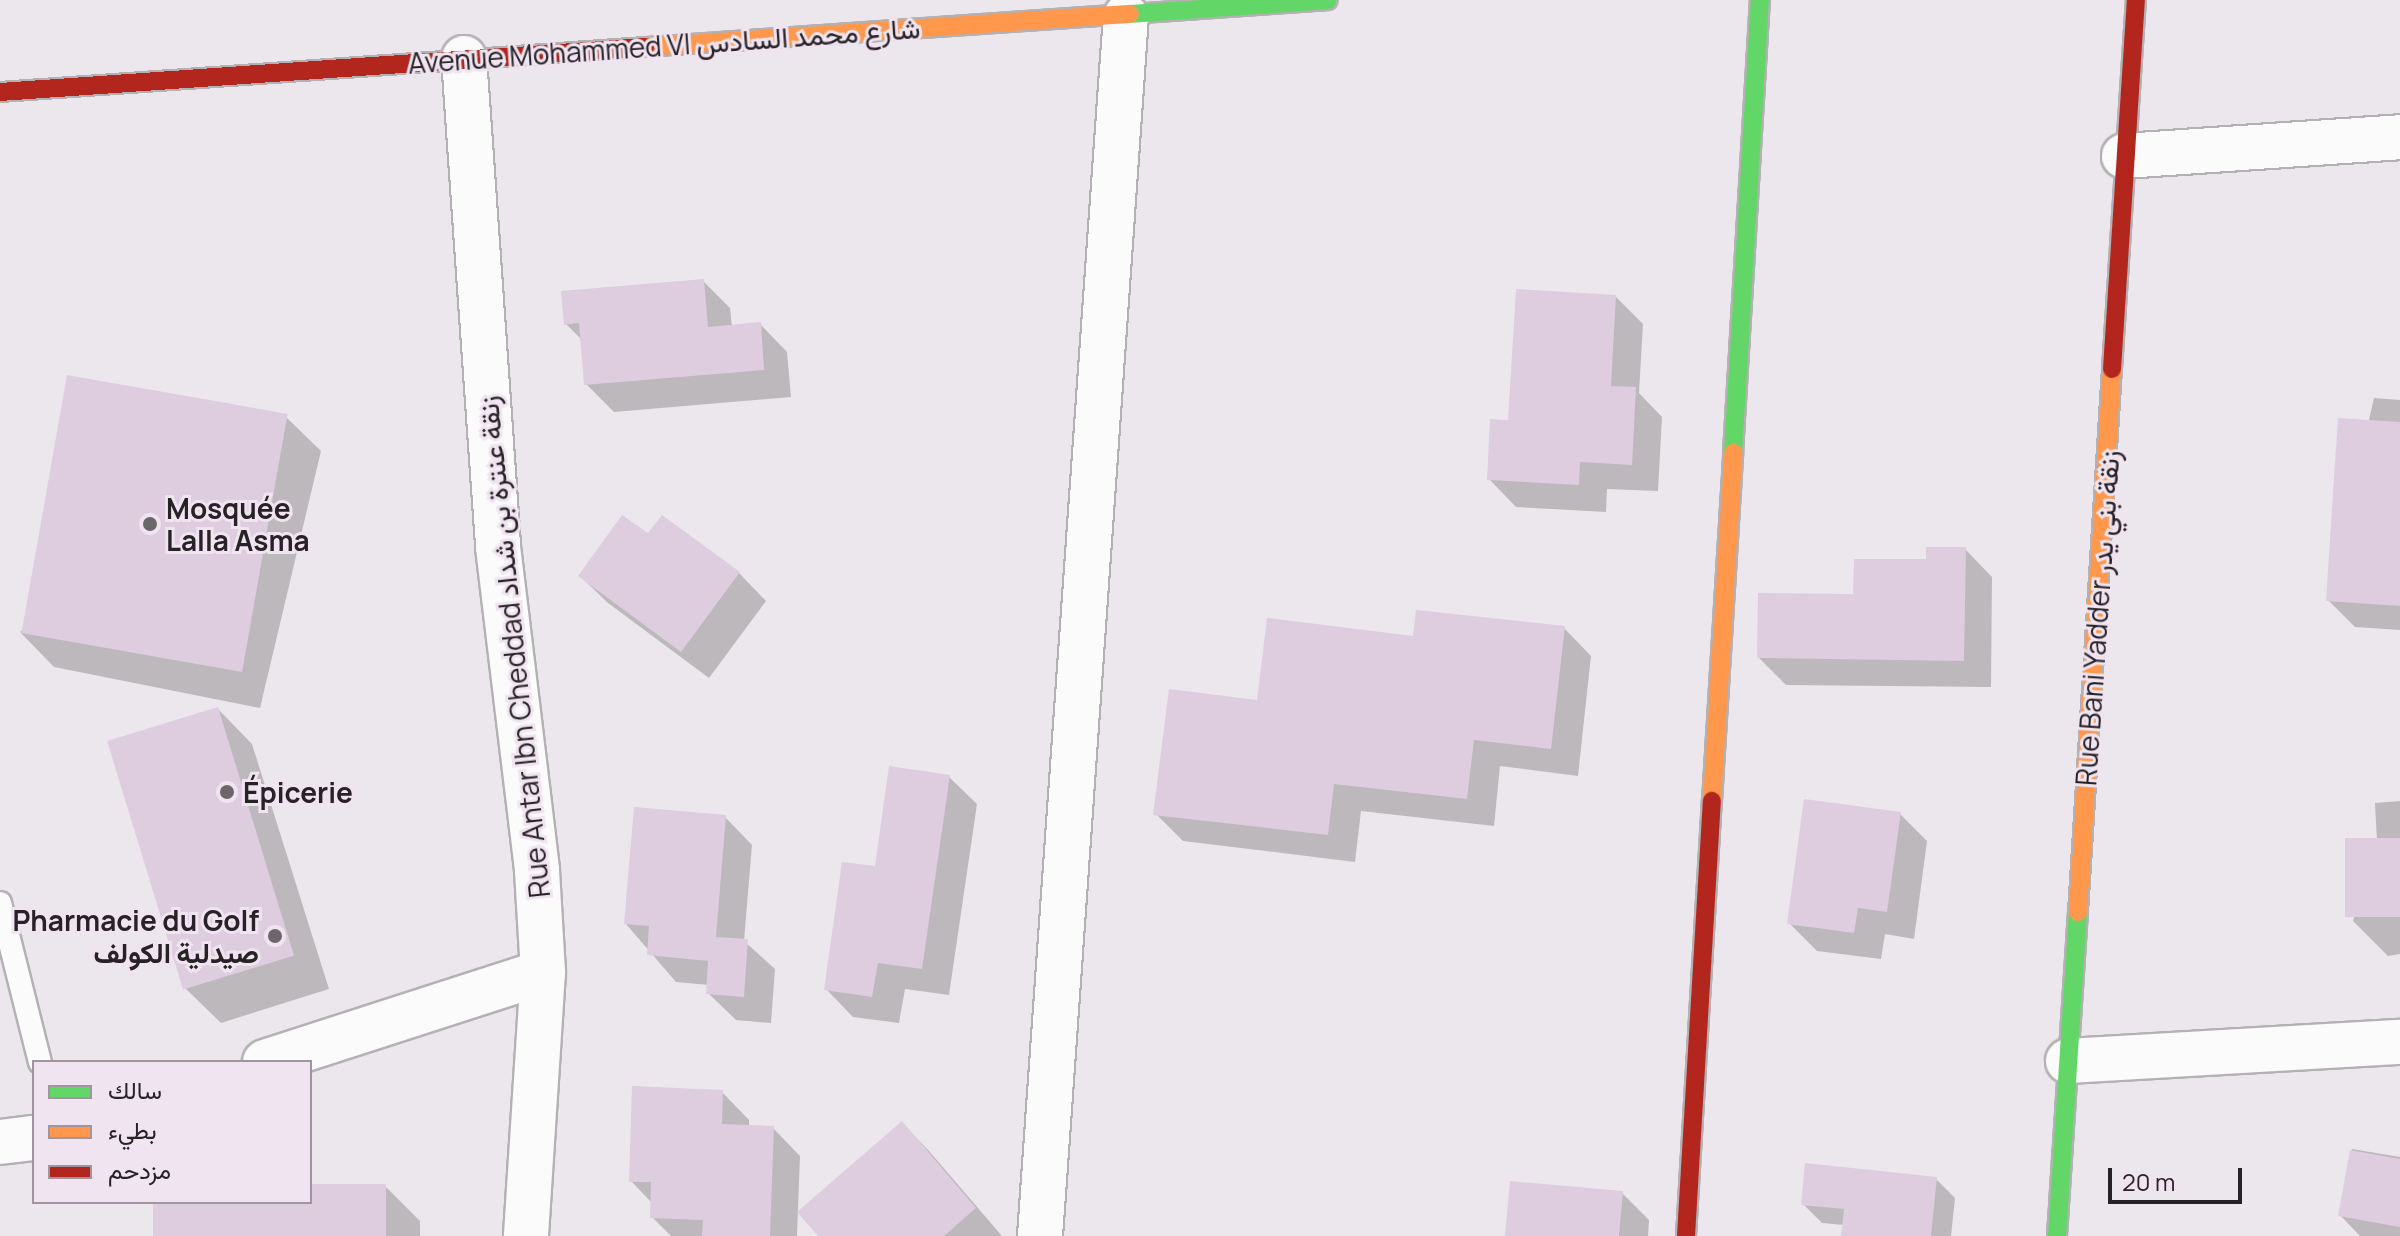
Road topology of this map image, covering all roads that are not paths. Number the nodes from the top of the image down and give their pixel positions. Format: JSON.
{"nodes":[{"id":1,"x":1328,"y":0,"type":"edge"},
{"id":2,"x":1760,"y":0,"type":"edge"},
{"id":3,"x":2136,"y":0,"type":"edge"},
{"id":4,"x":1016,"y":10,"type":"edge"},
{"id":5,"x":927,"y":13,"type":"edge"},
{"id":6,"x":1126,"y":16,"type":"junction"},
{"id":7,"x":464,"y":58,"type":"junction"},
{"id":8,"x":0,"y":92,"type":"edge"},
{"id":9,"x":2400,"y":137,"type":"edge"},
{"id":10,"x":2124,"y":156,"type":"junction"},
{"id":11,"x":0,"y":903,"type":"edge"},
{"id":12,"x":543,"y":972,"type":"junction"},
{"id":13,"x":2400,"y":1042,"type":"edge"},
{"id":14,"x":39,"y":1060,"type":"edge"},
{"id":15,"x":271,"y":1060,"type":"edge"},
{"id":16,"x":2068,"y":1061,"type":"junction"},
{"id":17,"x":32,"y":1138,"type":"edge"},
{"id":18,"x":0,"y":1142,"type":"edge"},
{"id":19,"x":526,"y":1236,"type":"edge"},
{"id":20,"x":1040,"y":1236,"type":"edge"},
{"id":21,"x":1686,"y":1236,"type":"edge"},
{"id":22,"x":2057,"y":1236,"type":"edge"}],
"edges":[{"from":1,"to":6,"type":"street","name":"Avenue Mohammed VI شارع محمد السادس"},
{"from":2,"to":21,"type":"street"},
{"from":3,"to":10,"type":"street","name":"Rue Bani Yadder زنقة بني يدر"},
{"from":4,"to":5,"type":"street","name":"Avenue Mohammed VI شارع محمد السادس"},
{"from":4,"to":6,"type":"street","name":"Avenue Mohammed VI شارع محمد السادس"},
{"from":5,"to":7,"type":"street","name":"Avenue Mohammed VI شارع محمد السادس"},
{"from":6,"to":20,"type":"street"},
{"from":7,"to":8,"type":"street","name":"Avenue Mohammed VI شارع محمد السادس"},
{"from":7,"to":12,"type":"street","name":"Rue Antar Ibn Cheddad زنقة عنترة بن شداد"},
{"from":9,"to":10,"type":"street"},
{"from":10,"to":16,"type":"street","name":"Rue Bani Yadder زنقة بني يدر"},
{"from":11,"to":14,"type":"lane"},
{"from":12,"to":15,"type":"street"},
{"from":12,"to":19,"type":"street","name":"Rue Antar Ibn Cheddad زنقة عنترة بن شداد"},
{"from":13,"to":16,"type":"street"},
{"from":16,"to":22,"type":"street","name":"Rue Bani Yadder زنقة بني يدر"},
{"from":17,"to":18,"type":"street"}]}
